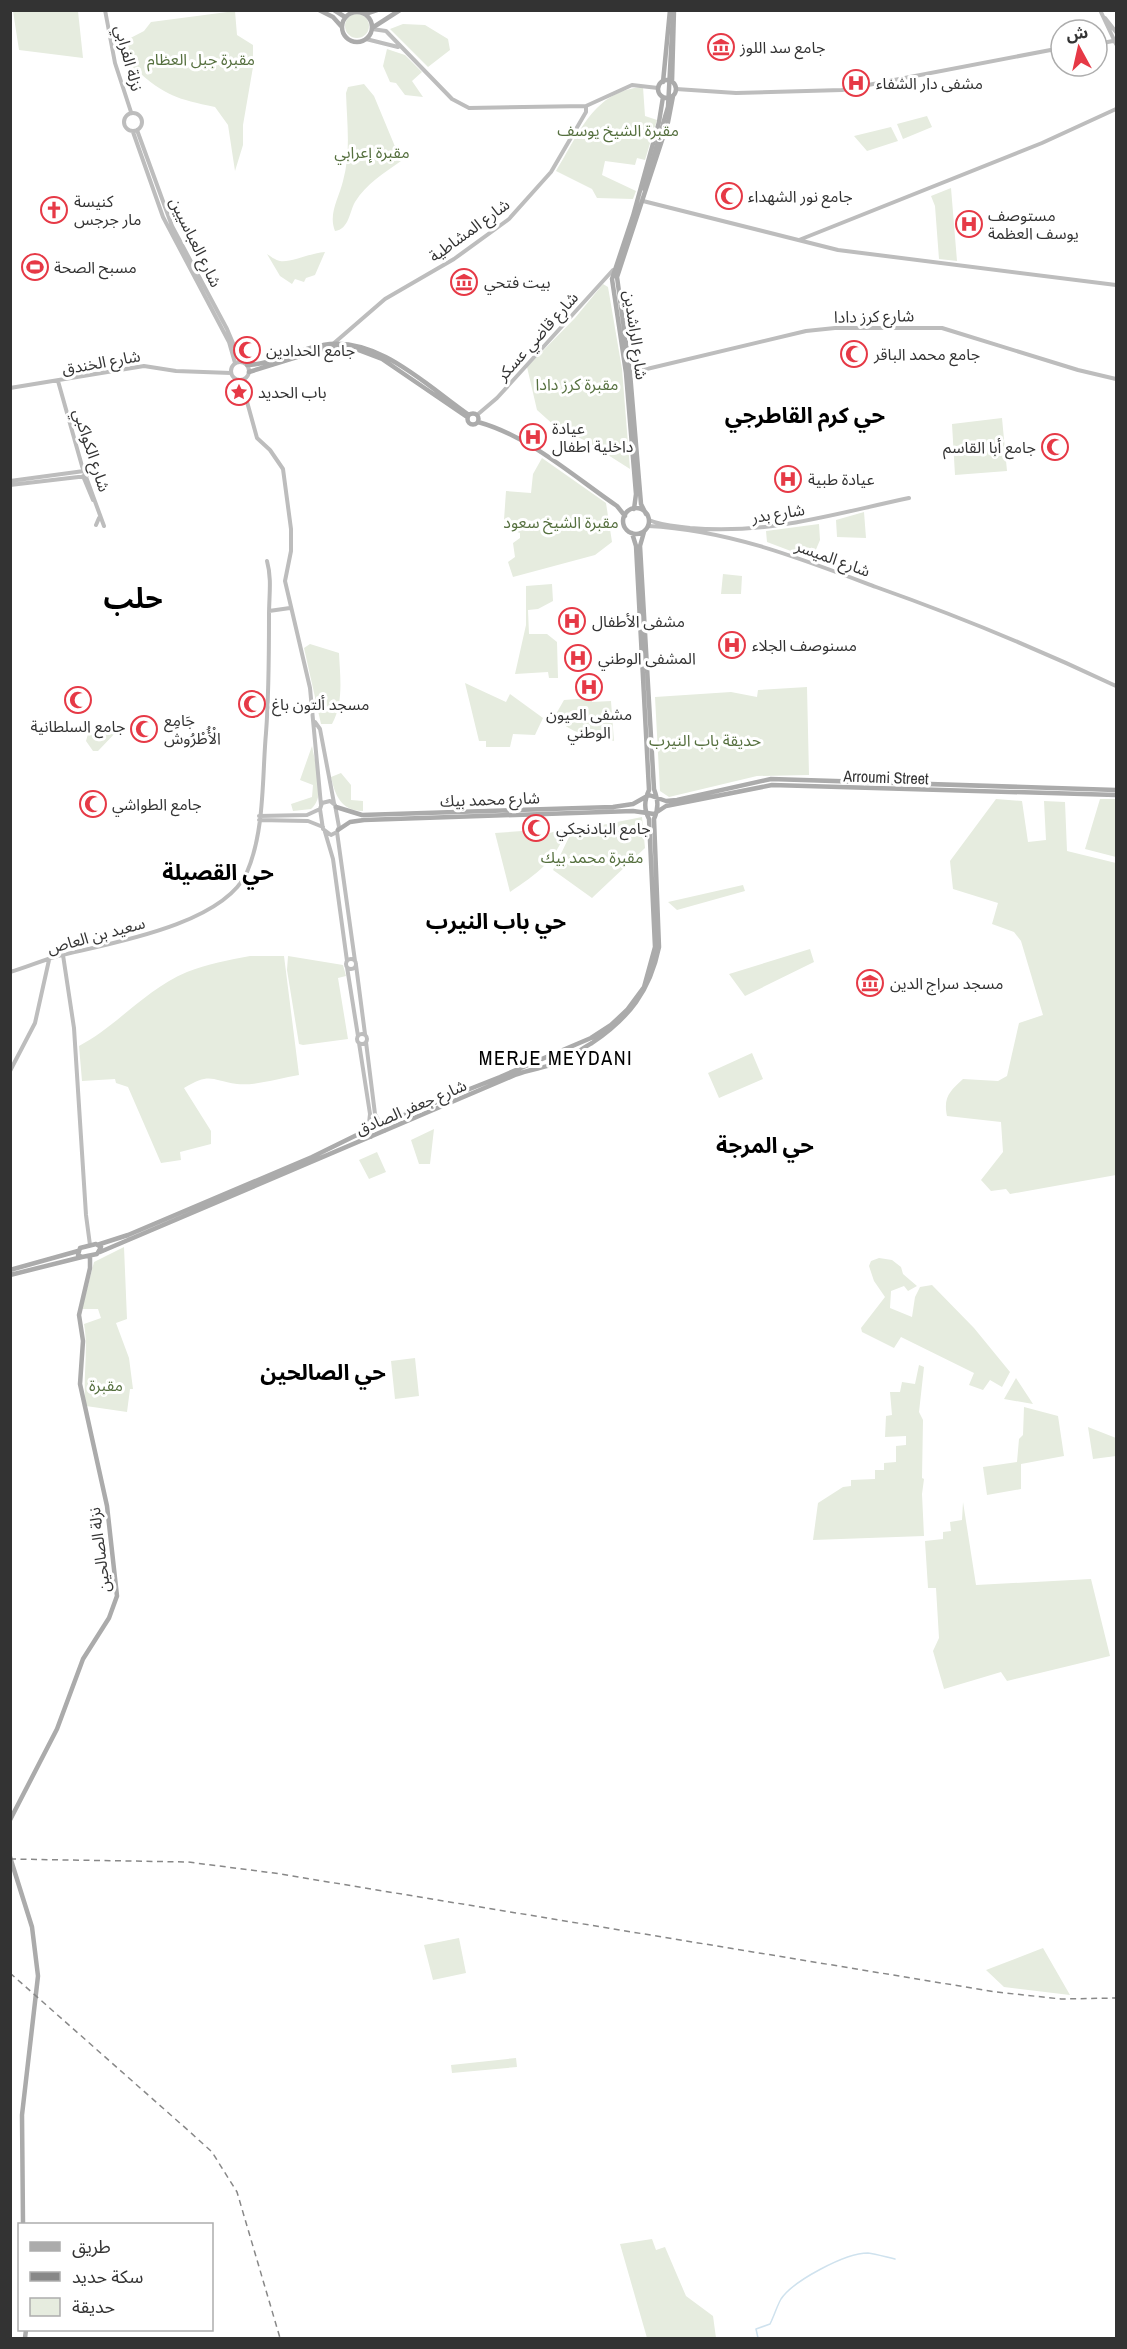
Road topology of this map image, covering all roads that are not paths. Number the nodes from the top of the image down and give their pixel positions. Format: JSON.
{"nodes":[{"id":1,"x":105,"y":10,"type":"edge"},
{"id":2,"x":319,"y":10,"type":"edge"},
{"id":3,"x":333,"y":10,"type":"edge"},
{"id":4,"x":377,"y":10,"type":"edge"},
{"id":5,"x":400,"y":10,"type":"edge"},
{"id":6,"x":1100,"y":10,"type":"edge"},
{"id":7,"x":357,"y":11,"type":"edge"},
{"id":8,"x":365,"y":12,"type":"edge"},
{"id":9,"x":672,"y":12,"type":"edge"},
{"id":10,"x":345,"y":16,"type":"junction"},
{"id":11,"x":341,"y":26,"type":"junction"},
{"id":12,"x":372,"y":29,"type":"junction"},
{"id":13,"x":1115,"y":38,"type":"edge"},
{"id":14,"x":366,"y":39,"type":"junction"},
{"id":15,"x":1049,"y":50,"type":"edge"},
{"id":16,"x":404,"y":51,"type":"junction"},
{"id":17,"x":663,"y":82,"type":"junction"},
{"id":18,"x":672,"y":82,"type":"junction"},
{"id":19,"x":658,"y":88,"type":"junction"},
{"id":20,"x":676,"y":89,"type":"junction"},
{"id":21,"x":673,"y":96,"type":"junction"},
{"id":22,"x":663,"y":97,"type":"junction"},
{"id":23,"x":586,"y":106,"type":"junction"},
{"id":24,"x":1116,"y":110,"type":"edge"},
{"id":25,"x":131,"y":112,"type":"junction"},
{"id":26,"x":135,"y":131,"type":"junction"},
{"id":27,"x":643,"y":201,"type":"junction"},
{"id":28,"x":635,"y":216,"type":"junction"},
{"id":29,"x":798,"y":240,"type":"junction"},
{"id":30,"x":613,"y":270,"type":"junction"},
{"id":31,"x":1116,"y":285,"type":"edge"},
{"id":32,"x":333,"y":344,"type":"junction"},
{"id":33,"x":241,"y":362,"type":"junction"},
{"id":34,"x":235,"y":363,"type":"junction"},
{"id":35,"x":247,"y":365,"type":"junction"},
{"id":36,"x":249,"y":372,"type":"junction"},
{"id":37,"x":231,"y":373,"type":"junction"},
{"id":38,"x":630,"y":373,"type":"junction"},
{"id":39,"x":1116,"y":379,"type":"edge"},
{"id":40,"x":241,"y":380,"type":"junction"},
{"id":41,"x":58,"y":381,"type":"junction"},
{"id":42,"x":10,"y":388,"type":"edge"},
{"id":43,"x":468,"y":416,"type":"junction"},
{"id":44,"x":478,"y":418,"type":"junction"},
{"id":45,"x":84,"y":474,"type":"junction"},
{"id":46,"x":10,"y":483,"type":"edge"},
{"id":47,"x":909,"y":498,"type":"dead end"},
{"id":48,"x":616,"y":506,"type":"junction"},
{"id":49,"x":632,"y":509,"type":"junction"},
{"id":50,"x":646,"y":514,"type":"junction"},
{"id":51,"x":625,"y":516,"type":"junction"},
{"id":52,"x":100,"y":517,"type":"junction"},
{"id":53,"x":649,"y":520,"type":"junction"},
{"id":54,"x":109,"y":523,"type":"dead end"},
{"id":55,"x":96,"y":525,"type":"dead end"},
{"id":56,"x":103,"y":526,"type":"dead end"},
{"id":57,"x":648,"y":526,"type":"junction"},
{"id":58,"x":644,"y":532,"type":"junction"},
{"id":59,"x":632,"y":533,"type":"junction"},
{"id":60,"x":267,"y":561,"type":"dead end"},
{"id":61,"x":290,"y":608,"type":"junction"},
{"id":62,"x":269,"y":611,"type":"junction"},
{"id":63,"x":1116,"y":686,"type":"edge"},
{"id":64,"x":314,"y":721,"type":"junction"},
{"id":65,"x":1116,"y":790,"type":"edge"},
{"id":66,"x":1116,"y":795,"type":"edge"},
{"id":67,"x":657,"y":797,"type":"junction"},
{"id":68,"x":645,"y":798,"type":"junction"},
{"id":69,"x":335,"y":805,"type":"junction"},
{"id":70,"x":321,"y":807,"type":"junction"},
{"id":71,"x":657,"y":811,"type":"junction"},
{"id":72,"x":645,"y":812,"type":"junction"},
{"id":73,"x":259,"y":818,"type":"junction"},
{"id":74,"x":324,"y":830,"type":"junction"},
{"id":75,"x":337,"y":831,"type":"junction"},
{"id":76,"x":336,"y":884,"type":"junction"},
{"id":77,"x":343,"y":884,"type":"junction"},
{"id":78,"x":344,"y":891,"type":"junction"},
{"id":79,"x":338,"y":892,"type":"junction"},
{"id":80,"x":63,"y":955,"type":"junction"},
{"id":81,"x":49,"y":960,"type":"junction"},
{"id":82,"x":356,"y":963,"type":"junction"},
{"id":83,"x":347,"y":964,"type":"junction"},
{"id":84,"x":10,"y":972,"type":"edge"},
{"id":85,"x":365,"y":1034,"type":"junction"},
{"id":86,"x":358,"y":1036,"type":"junction"},
{"id":87,"x":366,"y":1042,"type":"junction"},
{"id":88,"x":359,"y":1043,"type":"junction"},
{"id":89,"x":567,"y":1047,"type":"junction"},
{"id":90,"x":571,"y":1057,"type":"junction"},
{"id":91,"x":542,"y":1058,"type":"junction"},
{"id":92,"x":543,"y":1067,"type":"junction"},
{"id":93,"x":10,"y":1071,"type":"edge"},
{"id":94,"x":382,"y":1125,"type":"junction"},
{"id":95,"x":368,"y":1130,"type":"junction"},
{"id":96,"x":384,"y":1131,"type":"junction"},
{"id":97,"x":370,"y":1137,"type":"junction"},
{"id":98,"x":100,"y":1244,"type":"junction"},
{"id":99,"x":90,"y":1245,"type":"junction"},
{"id":100,"x":78,"y":1251,"type":"junction"},
{"id":101,"x":100,"y":1252,"type":"junction"},
{"id":102,"x":90,"y":1256,"type":"junction"},
{"id":103,"x":82,"y":1257,"type":"junction"},
{"id":104,"x":10,"y":1270,"type":"edge"},
{"id":105,"x":10,"y":1275,"type":"edge"},
{"id":106,"x":10,"y":1820,"type":"edge"},
{"id":107,"x":10,"y":1857,"type":"edge"},
{"id":108,"x":23,"y":2223,"type":"edge"}],
"edges":[{"from":1,"to":25,"type":"main road","name":"نزلة الفرابي"},
{"from":2,"to":11,"type":"main road"},
{"from":3,"to":10,"type":"main road"},
{"from":4,"to":8,"type":"main road"},
{"from":5,"to":12,"type":"main road"},
{"from":6,"to":13,"type":"main road"},
{"from":7,"to":8,"type":"main road"},
{"from":7,"to":10,"type":"main road"},
{"from":8,"to":12,"type":"main road"},
{"from":9,"to":17,"type":"main road"},
{"from":9,"to":18,"type":"main road"},
{"from":9,"to":28,"type":"main road","bridge":true},
{"from":10,"to":11,"type":"main road"},
{"from":11,"to":14,"type":"main road"},
{"from":12,"to":14,"type":"main road"},
{"from":12,"to":16,"type":"main road"},
{"from":14,"to":16,"type":"main road"},
{"from":15,"to":20,"type":"main road"},
{"from":16,"to":23,"type":"main road"},
{"from":17,"to":18,"type":"main road"},
{"from":17,"to":19,"type":"main road"},
{"from":18,"to":20,"type":"main road"},
{"from":19,"to":22,"type":"main road"},
{"from":19,"to":23,"type":"main road"},
{"from":20,"to":21,"type":"main road"},
{"from":21,"to":22,"type":"main road"},
{"from":21,"to":27,"type":"main road","name":"شارع الراشدين"},
{"from":22,"to":28,"type":"main road","name":"شارع الراشدين"},
{"from":23,"to":32,"type":"main road","name":"شارع المشاطية"},
{"from":24,"to":29,"type":"main road"},
{"from":25,"to":26,"type":"main road"},
{"from":25,"to":26,"type":"main road"},
{"from":26,"to":33,"type":"main road","name":"شارع العباسيين"},
{"from":26,"to":34,"type":"main road","name":"شارع العباسيين"},
{"from":27,"to":28,"type":"main road","name":"شارع الراشدين"},
{"from":27,"to":29,"type":"main road"},
{"from":28,"to":30,"type":"main road","name":"شارع الراشدين"},
{"from":28,"to":38,"type":"main road","name":"شارع الراشدين"},
{"from":29,"to":31,"type":"main road"},
{"from":30,"to":44,"type":"main road","name":"شارع قاضي عسكر"},
{"from":30,"to":49,"type":"main road","name":"شارع الراشدين"},
{"from":32,"to":35,"type":"main road"},
{"from":32,"to":43,"type":"main road"},
{"from":33,"to":34,"type":"main road"},
{"from":33,"to":35,"type":"main road"},
{"from":34,"to":37,"type":"main road"},
{"from":35,"to":36,"type":"main road"},
{"from":36,"to":40,"type":"main road"},
{"from":36,"to":43,"type":"main road"},
{"from":37,"to":40,"type":"main road"},
{"from":37,"to":41,"type":"main road","name":"شارع الخندق"},
{"from":38,"to":39,"type":"main road","name":"شارع كرز دادا"},
{"from":38,"to":50,"type":"main road","name":"شارع الراشدين"},
{"from":40,"to":61,"type":"main road"},
{"from":41,"to":42,"type":"main road","name":"شارع الخندق"},
{"from":41,"to":45,"type":"main road","name":"شارع الكواكبي"},
{"from":43,"to":44,"type":"main road"},
{"from":43,"to":44,"type":"main road"},
{"from":44,"to":48,"type":"main road"},
{"from":45,"to":46,"type":"main road"},
{"from":45,"to":52,"type":"main road","name":"شارع الكواكبي"},
{"from":47,"to":53,"type":"main road","name":"شارع بدر"},
{"from":48,"to":49,"type":"main road"},
{"from":48,"to":51,"type":"main road"},
{"from":49,"to":50,"type":"main road"},
{"from":49,"to":51,"type":"main road"},
{"from":50,"to":53,"type":"main road"},
{"from":51,"to":59,"type":"main road"},
{"from":52,"to":54,"type":"main road"},
{"from":52,"to":55,"type":"main road"},
{"from":52,"to":56,"type":"main road","name":"شارع الكواكبي"},
{"from":53,"to":57,"type":"main road"},
{"from":57,"to":58,"type":"main road"},
{"from":57,"to":63,"type":"main road","name":"شارع الميسر"},
{"from":58,"to":59,"type":"main road"},
{"from":58,"to":67,"type":"main road","name":"شارع جعفر الصادق"},
{"from":59,"to":68,"type":"main road","name":"شارع جعفر الصادق"},
{"from":60,"to":62,"type":"main road"},
{"from":61,"to":62,"type":"main road"},
{"from":61,"to":64,"type":"main road"},
{"from":62,"to":73,"type":"main road"},
{"from":64,"to":69,"type":"main road"},
{"from":64,"to":70,"type":"main road"},
{"from":65,"to":67,"type":"main road","name":"Arroumi Street"},
{"from":66,"to":71,"type":"main road","name":"Arroumi Street"},
{"from":67,"to":68,"type":"main road","name":"Arroumi Street"},
{"from":67,"to":71,"type":"main road","name":"شارع جعفر الصادق"},
{"from":68,"to":69,"type":"main road","name":"شارع محمد بيك"},
{"from":68,"to":72,"type":"main road","name":"شارع جعفر الصادق"},
{"from":69,"to":70,"type":"main road"},
{"from":69,"to":75,"type":"main road"},
{"from":70,"to":73,"type":"main road"},
{"from":70,"to":74,"type":"main road"},
{"from":71,"to":72,"type":"main road","name":"Arroumi Street"},
{"from":71,"to":90,"type":"main road","name":"شارع جعفر الصادق"},
{"from":72,"to":75,"type":"main road","name":"شارع محمد بيك"},
{"from":72,"to":89,"type":"main road","name":"شارع جعفر الصادق"},
{"from":73,"to":74,"type":"main road"},
{"from":73,"to":80,"type":"main road","name":"سعيد بن العاص"},
{"from":74,"to":75,"type":"main road"},
{"from":74,"to":76,"type":"main road"},
{"from":75,"to":77,"type":"main road"},
{"from":76,"to":77,"type":"main road"},
{"from":76,"to":79,"type":"main road"},
{"from":77,"to":78,"type":"main road"},
{"from":78,"to":79,"type":"main road"},
{"from":78,"to":82,"type":"main road"},
{"from":79,"to":83,"type":"main road"},
{"from":80,"to":81,"type":"main road","name":"سعيد بن العاص"},
{"from":80,"to":99,"type":"main road"},
{"from":81,"to":84,"type":"main road","name":"سعيد بن العاص"},
{"from":81,"to":93,"type":"main road"},
{"from":82,"to":83,"type":"main road"},
{"from":82,"to":83,"type":"main road"},
{"from":82,"to":85,"type":"main road"},
{"from":83,"to":86,"type":"main road"},
{"from":85,"to":86,"type":"main road"},
{"from":85,"to":87,"type":"main road"},
{"from":86,"to":88,"type":"main road"},
{"from":87,"to":88,"type":"main road"},
{"from":87,"to":94,"type":"main road"},
{"from":88,"to":95,"type":"main road"},
{"from":89,"to":90,"type":"main road"},
{"from":89,"to":91,"type":"main road","name":"شارع جعفر الصادق"},
{"from":90,"to":92,"type":"main road","name":"شارع جعفر الصادق"},
{"from":91,"to":92,"type":"main road"},
{"from":91,"to":94,"type":"main road","name":"شارع جعفر الصادق"},
{"from":92,"to":96,"type":"main road","name":"شارع جعفر الصادق"},
{"from":94,"to":95,"type":"main road","name":"شارع جعفر الصادق"},
{"from":94,"to":96,"type":"main road"},
{"from":95,"to":97,"type":"main road"},
{"from":95,"to":98,"type":"main road","name":"شارع جعفر الصادق"},
{"from":96,"to":97,"type":"main road","name":"شارع جعفر الصادق"},
{"from":97,"to":101,"type":"main road","name":"شارع جعفر الصادق"},
{"from":98,"to":99,"type":"main road","name":"شارع جعفر الصادق"},
{"from":98,"to":101,"type":"main road"},
{"from":99,"to":100,"type":"main road"},
{"from":100,"to":103,"type":"main road"},
{"from":100,"to":104,"type":"main road"},
{"from":101,"to":102,"type":"main road","name":"شارع جعفر الصادق"},
{"from":102,"to":103,"type":"main road","name":"شارع جعفر الصادق"},
{"from":102,"to":106,"type":"main road","name":"نزلة الصالحين"},
{"from":103,"to":105,"type":"main road"},
{"from":107,"to":108,"type":"main road"}]}
